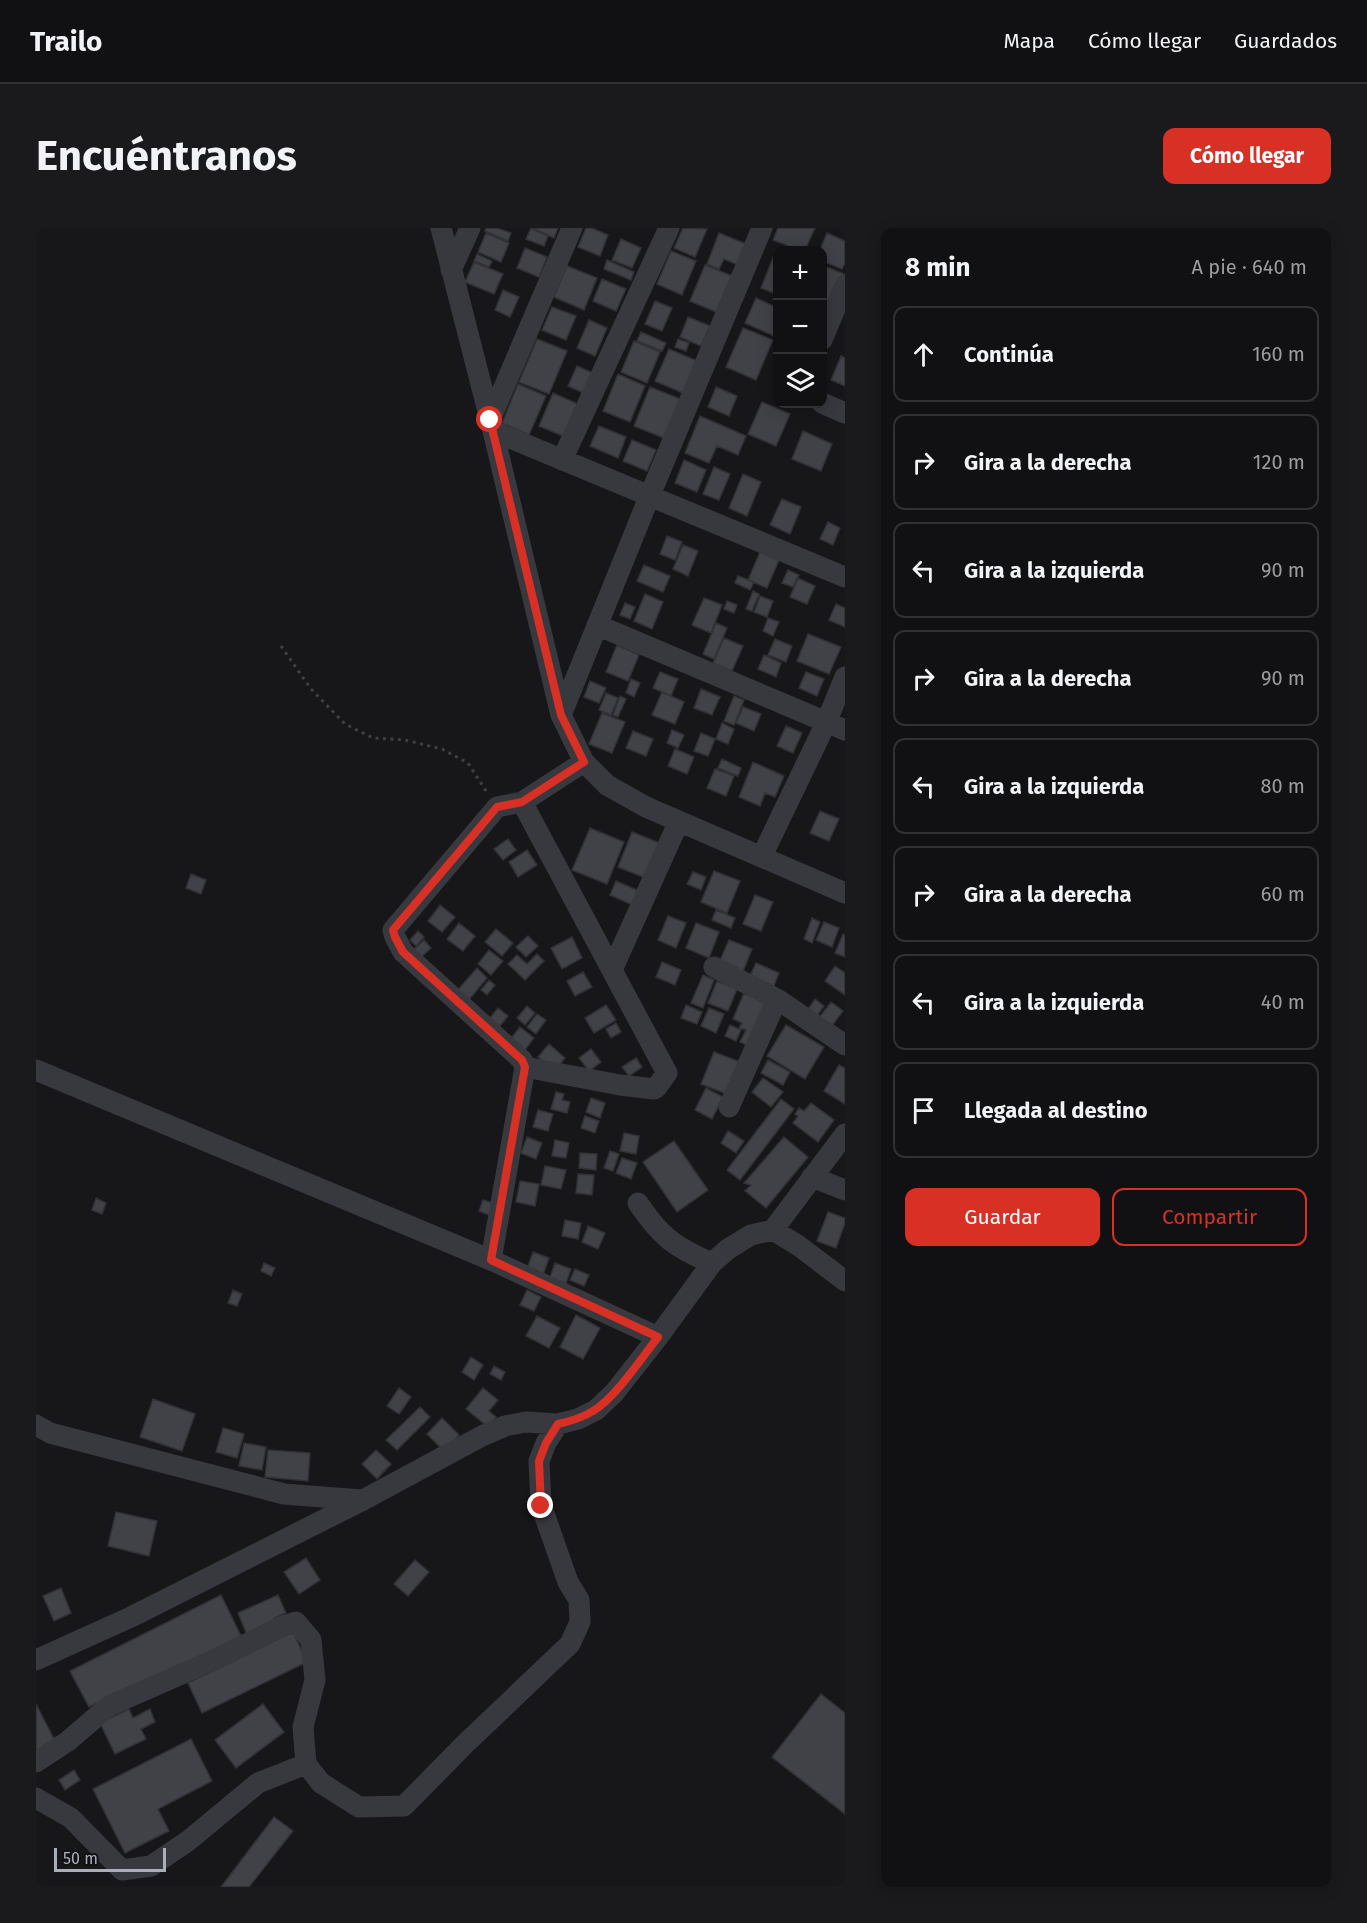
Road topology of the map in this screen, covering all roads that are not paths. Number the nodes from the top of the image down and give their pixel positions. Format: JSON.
{"nodes":[{"id":1,"x":441,"y":228,"type":"edge"},
{"id":2,"x":470,"y":228,"type":"edge"},
{"id":3,"x":572,"y":228,"type":"edge"},
{"id":4,"x":669,"y":228,"type":"edge"},
{"id":5,"x":762,"y":228,"type":"edge"},
{"id":6,"x":451,"y":270,"type":"junction"},
{"id":7,"x":845,"y":285,"type":"edge"},
{"id":8,"x":827,"y":328,"type":"edge"},
{"id":9,"x":827,"y":405,"type":"edge"},
{"id":10,"x":845,"y":413,"type":"edge"},
{"id":11,"x":492,"y":425,"type":"junction"},
{"id":12,"x":562,"y":460,"type":"junction"},
{"id":13,"x":650,"y":495,"type":"junction"},
{"id":14,"x":845,"y":577,"type":"edge"},
{"id":15,"x":597,"y":625,"type":"junction"},
{"id":16,"x":845,"y":677,"type":"edge"},
{"id":17,"x":561,"y":715,"type":"junction"},
{"id":18,"x":835,"y":727,"type":"edge"},
{"id":19,"x":584,"y":762,"type":"junction"},
{"id":20,"x":522,"y":802,"type":"junction"},
{"id":21,"x":679,"y":821,"type":"junction"},
{"id":22,"x":762,"y":856,"type":"junction"},
{"id":23,"x":845,"y":893,"type":"edge"},
{"id":24,"x":714,"y":967,"type":"dead end"},
{"id":25,"x":612,"y":970,"type":"junction"},
{"id":26,"x":777,"y":999,"type":"junction"},
{"id":27,"x":845,"y":1045,"type":"edge"},
{"id":28,"x":525,"y":1067,"type":"junction"},
{"id":29,"x":36,"y":1070,"type":"edge"},
{"id":30,"x":729,"y":1107,"type":"dead end"},
{"id":31,"x":845,"y":1134,"type":"edge"},
{"id":32,"x":812,"y":1177,"type":"junction"},
{"id":33,"x":845,"y":1190,"type":"edge"},
{"id":34,"x":638,"y":1203,"type":"dead end"},
{"id":35,"x":772,"y":1230,"type":"junction"},
{"id":36,"x":491,"y":1260,"type":"junction"},
{"id":37,"x":712,"y":1263,"type":"junction"},
{"id":38,"x":845,"y":1281,"type":"edge"},
{"id":39,"x":658,"y":1337,"type":"junction"},
{"id":40,"x":558,"y":1424,"type":"junction"},
{"id":41,"x":36,"y":1425,"type":"edge"},
{"id":42,"x":363,"y":1500,"type":"junction"},
{"id":43,"x":36,"y":1660,"type":"edge"},
{"id":44,"x":36,"y":1762,"type":"edge"},
{"id":45,"x":306,"y":1764,"type":"junction"},
{"id":46,"x":36,"y":1798,"type":"edge"}],
"edges":[{"from":1,"to":6,"type":"street"},
{"from":2,"to":6,"type":"street"},
{"from":3,"to":11,"type":"street"},
{"from":4,"to":12,"type":"street"},
{"from":5,"to":13,"type":"street"},
{"from":6,"to":11,"type":"street"},
{"from":7,"to":8,"type":"street"},
{"from":9,"to":10,"type":"street"},
{"from":11,"to":12,"type":"street"},
{"from":11,"to":17,"type":"street"},
{"from":12,"to":13,"type":"street"},
{"from":13,"to":14,"type":"street"},
{"from":13,"to":15,"type":"street"},
{"from":15,"to":17,"type":"street"},
{"from":15,"to":18,"type":"street"},
{"from":16,"to":18,"type":"street"},
{"from":17,"to":19,"type":"street"},
{"from":18,"to":22,"type":"street"},
{"from":19,"to":20,"type":"street"},
{"from":19,"to":21,"type":"street"},
{"from":20,"to":25,"type":"street"},
{"from":20,"to":28,"type":"street"},
{"from":21,"to":22,"type":"street"},
{"from":21,"to":25,"type":"street"},
{"from":22,"to":23,"type":"street"},
{"from":24,"to":26,"type":"street"},
{"from":25,"to":28,"type":"street"},
{"from":26,"to":27,"type":"street"},
{"from":26,"to":30,"type":"street"},
{"from":28,"to":36,"type":"street"},
{"from":29,"to":36,"type":"street"},
{"from":31,"to":32,"type":"street"},
{"from":32,"to":33,"type":"street"},
{"from":32,"to":35,"type":"street"},
{"from":34,"to":37,"type":"street"},
{"from":35,"to":37,"type":"street"},
{"from":35,"to":38,"type":"street"},
{"from":36,"to":39,"type":"street"},
{"from":37,"to":39,"type":"street"},
{"from":39,"to":40,"type":"street"},
{"from":40,"to":42,"type":"street"},
{"from":40,"to":45,"type":"street"},
{"from":41,"to":42,"type":"street"},
{"from":42,"to":43,"type":"street"},
{"from":44,"to":45,"type":"street"},
{"from":45,"to":46,"type":"street"}]}
